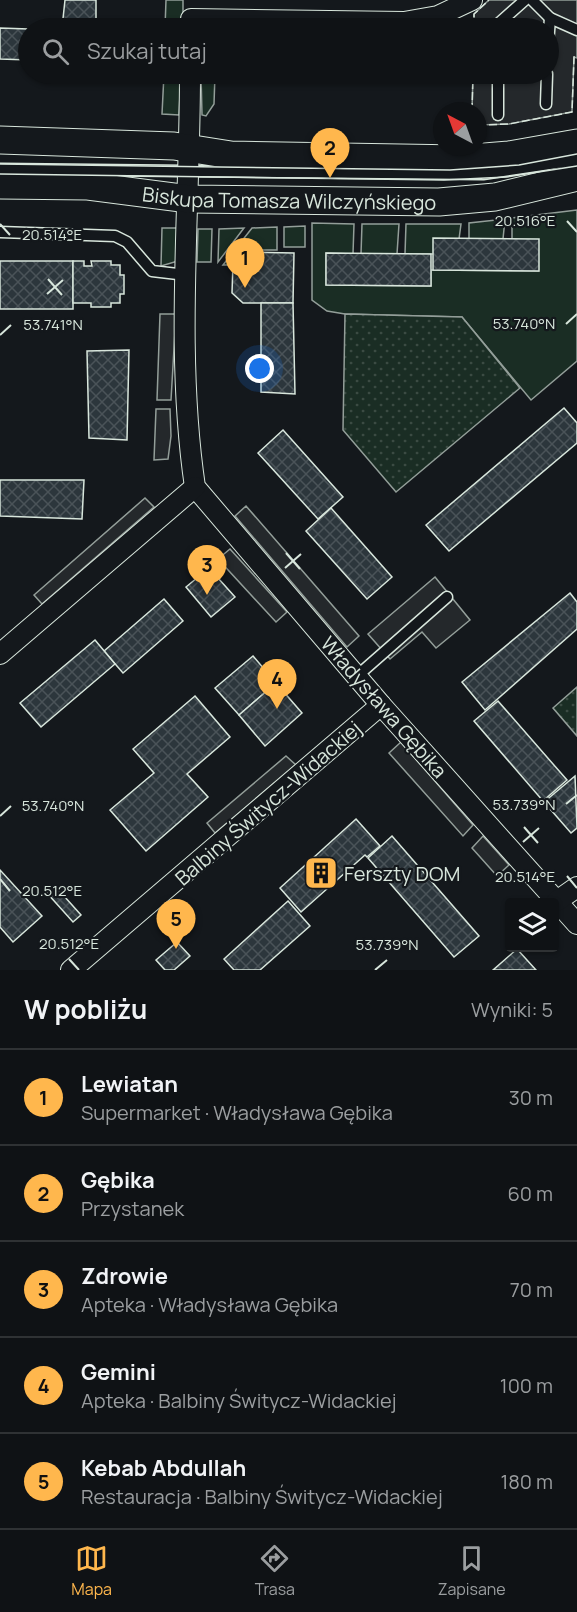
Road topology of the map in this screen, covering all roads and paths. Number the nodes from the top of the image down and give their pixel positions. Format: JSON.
{"nodes":[{"id":1,"x":472,"y":0,"type":"edge"},
{"id":2,"x":525,"y":0,"type":"edge"},
{"id":3,"x":532,"y":0,"type":"edge"},
{"id":4,"x":191,"y":16,"type":"edge"},
{"id":5,"x":262,"y":18,"type":"edge"},
{"id":6,"x":427,"y":18,"type":"edge"},
{"id":7,"x":505,"y":18,"type":"edge"},
{"id":8,"x":549,"y":18,"type":"edge"},
{"id":9,"x":559,"y":22,"type":"edge"},
{"id":10,"x":577,"y":30,"type":"edge"},
{"id":11,"x":190,"y":84,"type":"edge"},
{"id":12,"x":498,"y":84,"type":"edge"},
{"id":13,"x":547,"y":84,"type":"edge"},
{"id":14,"x":546,"y":104,"type":"dead end"},
{"id":15,"x":498,"y":114,"type":"dead end"},
{"id":16,"x":0,"y":140,"type":"edge"},
{"id":17,"x":577,"y":143,"type":"edge"},
{"id":18,"x":190,"y":160,"type":"junction"},
{"id":19,"x":577,"y":160,"type":"edge"},
{"id":20,"x":0,"y":169,"type":"edge"},
{"id":21,"x":577,"y":177,"type":"edge"},
{"id":22,"x":0,"y":184,"type":"edge"},
{"id":23,"x":189,"y":199,"type":"junction"},
{"id":24,"x":0,"y":232,"type":"edge"},
{"id":25,"x":186,"y":275,"type":"junction"},
{"id":26,"x":195,"y":487,"type":"junction"},
{"id":27,"x":447,"y":597,"type":"dead end"},
{"id":28,"x":0,"y":654,"type":"edge"},
{"id":29,"x":357,"y":676,"type":"junction"},
{"id":30,"x":381,"y":705,"type":"junction"},
{"id":31,"x":577,"y":887,"type":"edge"},
{"id":32,"x":554,"y":898,"type":"edge"},
{"id":33,"x":559,"y":900,"type":"edge"},
{"id":34,"x":559,"y":903,"type":"edge"},
{"id":35,"x":577,"y":924,"type":"edge"},
{"id":36,"x":71,"y":970,"type":"edge"}],
"edges":[{"from":1,"to":6,"type":"street"},
{"from":2,"to":7,"type":"lane"},
{"from":3,"to":8,"type":"lane"},
{"from":4,"to":5,"type":"street"},
{"from":9,"to":10,"type":"lane"},
{"from":11,"to":18,"type":"street"},
{"from":12,"to":15,"type":"lane"},
{"from":13,"to":14,"type":"lane"},
{"from":16,"to":18,"type":"street","name":"Biskupa Tomasza Wilczyńskiego"},
{"from":17,"to":18,"type":"street","name":"Biskupa Tomasza Wilczyńskiego"},
{"from":18,"to":19,"type":"lane"},
{"from":18,"to":20,"type":"lane"},
{"from":18,"to":23,"type":"street"},
{"from":21,"to":23,"type":"street","name":"Biskupa Tomasza Wilczyńskiego"},
{"from":22,"to":23,"type":"street","name":"Biskupa Tomasza Wilczyńskiego"},
{"from":23,"to":25,"type":"street"},
{"from":24,"to":25,"type":"lane"},
{"from":25,"to":26,"type":"street"},
{"from":26,"to":28,"type":"street"},
{"from":26,"to":29,"type":"street","name":"Władysława Gębika"},
{"from":27,"to":29,"type":"lane"},
{"from":29,"to":30,"type":"street","name":"Władysława Gębika"},
{"from":30,"to":32,"type":"street","name":"Władysława Gębika"},
{"from":30,"to":36,"type":"street","name":"Balbiny Świtycz-Widackiej"},
{"from":31,"to":33,"type":"street"},
{"from":34,"to":35,"type":"street","name":"Władysława Gębika"}]}
